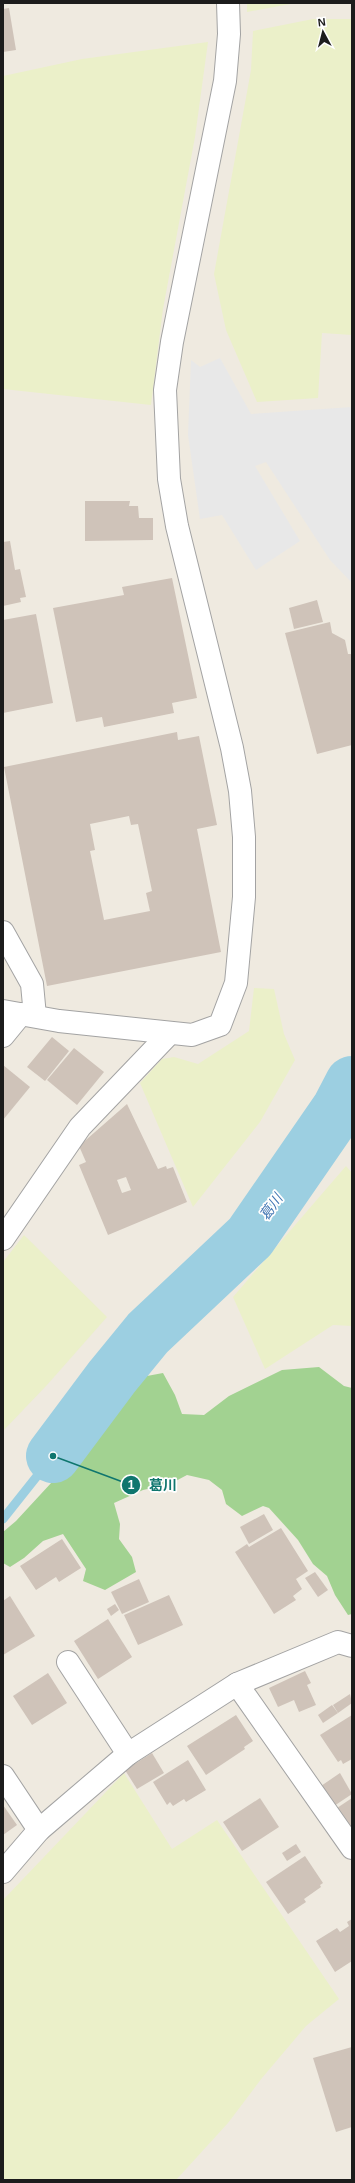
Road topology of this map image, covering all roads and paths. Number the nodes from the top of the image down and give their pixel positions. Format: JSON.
{"nodes":[{"id":1,"x":228,"y":3,"type":"edge"},
{"id":2,"x":3,"y":932,"type":"edge"},
{"id":3,"x":20,"y":1014,"type":"edge"},
{"id":4,"x":170,"y":1033,"type":"junction"},
{"id":5,"x":3,"y":1036,"type":"edge"},
{"id":6,"x":3,"y":1239,"type":"edge"},
{"id":7,"x":352,"y":1646,"type":"edge"},
{"id":8,"x":68,"y":1662,"type":"dead end"},
{"id":9,"x":237,"y":1684,"type":"junction"},
{"id":10,"x":128,"y":1754,"type":"junction"},
{"id":11,"x":3,"y":1776,"type":"edge"},
{"id":12,"x":39,"y":1830,"type":"junction"},
{"id":13,"x":352,"y":1848,"type":"edge"},
{"id":14,"x":3,"y":1872,"type":"edge"}],
"edges":[{"from":1,"to":4,"type":"street"},
{"from":2,"to":3,"type":"street"},
{"from":3,"to":4,"type":"street"},
{"from":3,"to":5,"type":"street"},
{"from":4,"to":6,"type":"street"},
{"from":7,"to":9,"type":"street"},
{"from":8,"to":10,"type":"street"},
{"from":9,"to":10,"type":"street"},
{"from":9,"to":13,"type":"street"},
{"from":10,"to":12,"type":"street"},
{"from":11,"to":12,"type":"street"},
{"from":12,"to":14,"type":"street"}]}
